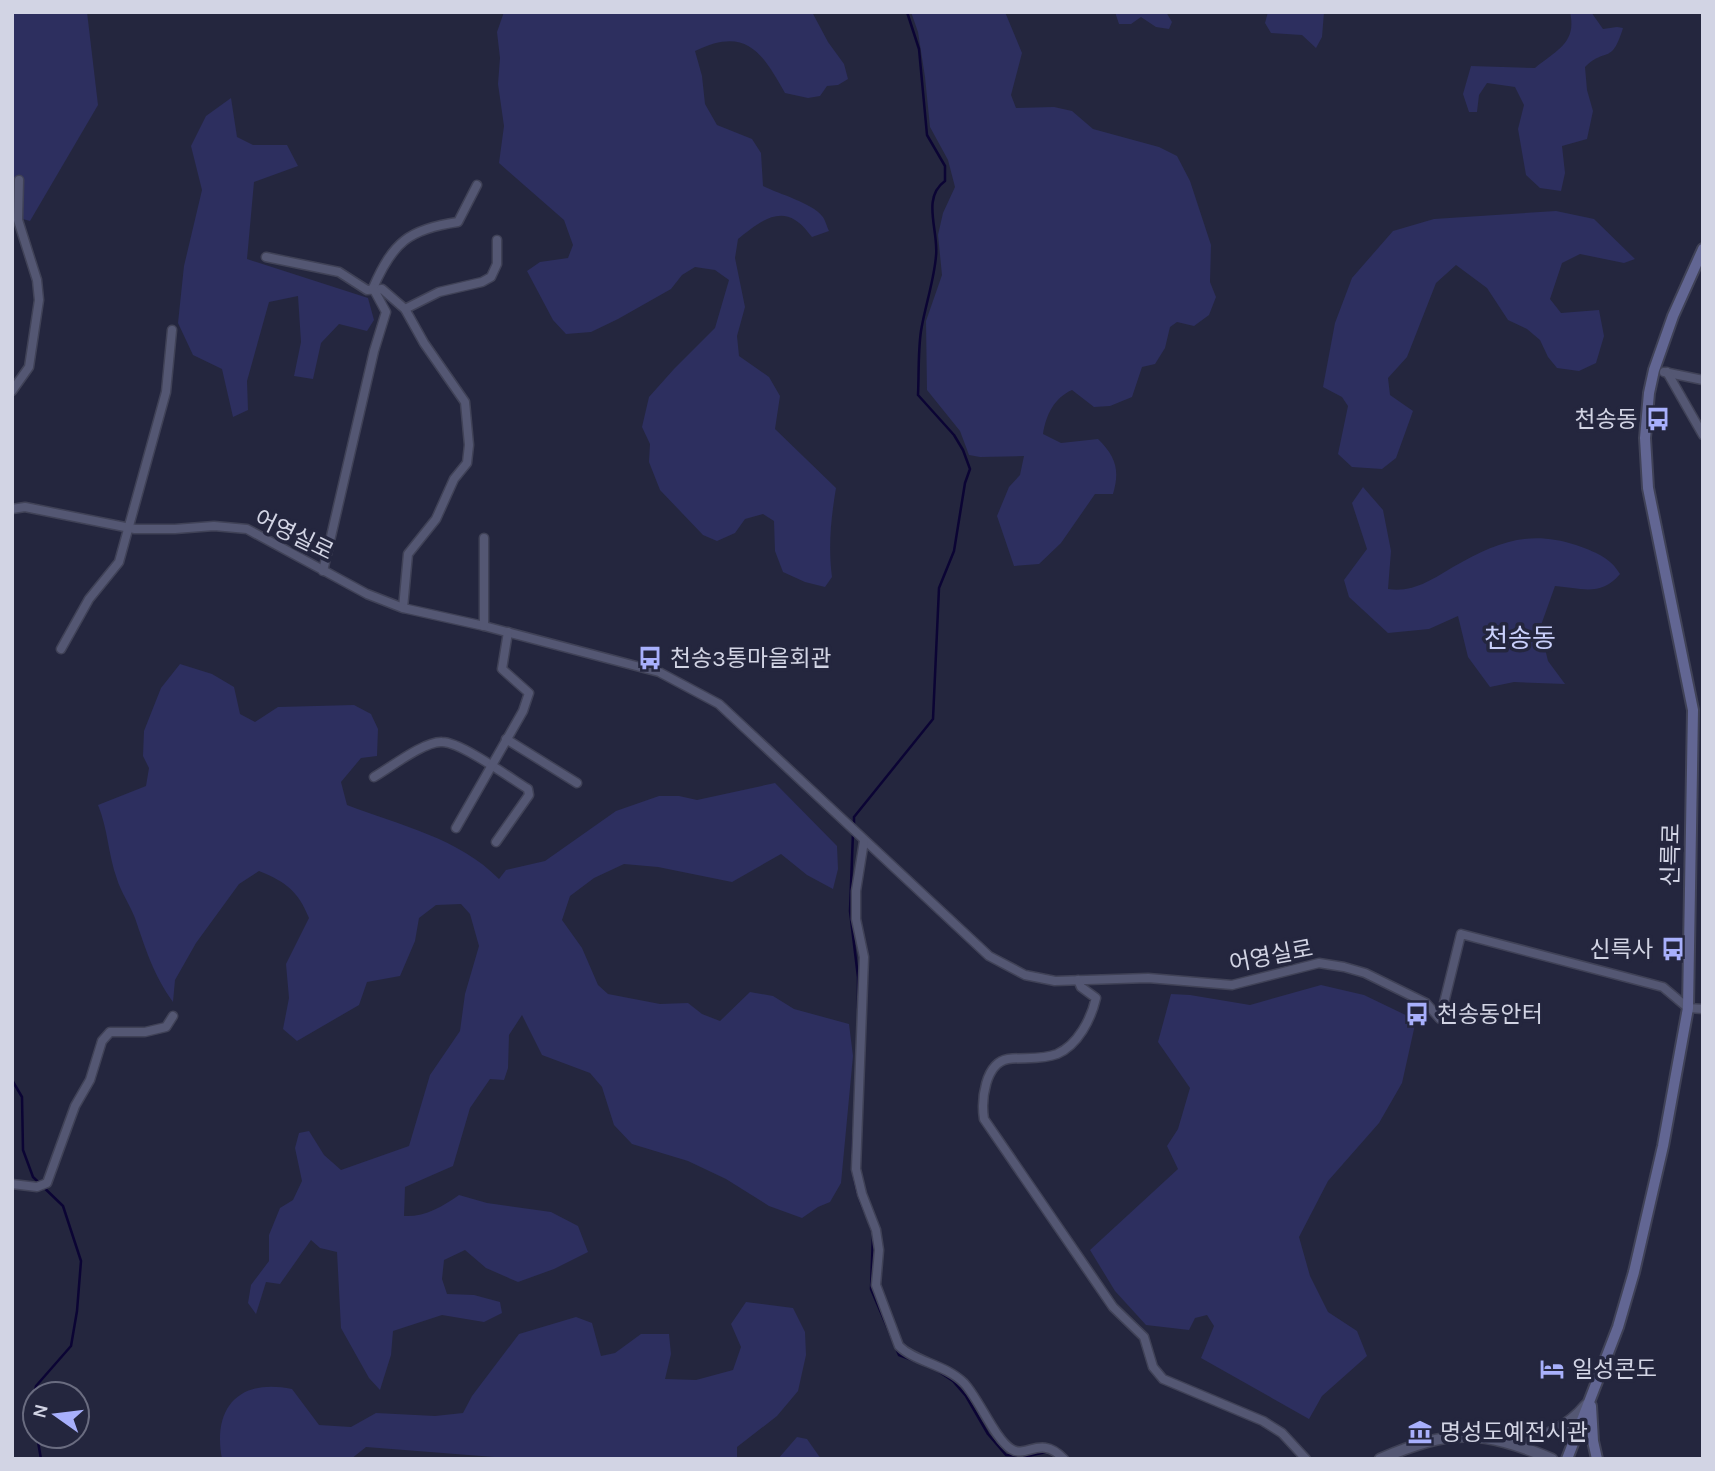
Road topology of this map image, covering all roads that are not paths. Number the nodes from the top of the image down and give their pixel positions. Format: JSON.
{"nodes":[{"id":1,"x":19,"y":180,"type":"dead end"},
{"id":2,"x":477,"y":185,"type":"dead end"},
{"id":3,"x":497,"y":240,"type":"dead end"},
{"id":4,"x":1703,"y":249,"type":"edge"},
{"id":5,"x":266,"y":257,"type":"dead end"},
{"id":6,"x":373,"y":288,"type":"junction"},
{"id":7,"x":405,"y":310,"type":"junction"},
{"id":8,"x":172,"y":330,"type":"dead end"},
{"id":9,"x":1654,"y":370,"type":"junction"},
{"id":10,"x":1667,"y":372,"type":"junction"},
{"id":11,"x":1703,"y":380,"type":"edge"},
{"id":12,"x":12,"y":391,"type":"edge"},
{"id":13,"x":1703,"y":435,"type":"edge"},
{"id":14,"x":12,"y":509,"type":"edge"},
{"id":15,"x":129,"y":527,"type":"junction"},
{"id":16,"x":484,"y":538,"type":"dead end"},
{"id":17,"x":323,"y":571,"type":"junction"},
{"id":18,"x":403,"y":608,"type":"junction"},
{"id":19,"x":484,"y":626,"type":"junction"},
{"id":20,"x":508,"y":632,"type":"junction"},
{"id":21,"x":61,"y":649,"type":"dead end"},
{"id":22,"x":506,"y":739,"type":"junction"},
{"id":23,"x":491,"y":766,"type":"junction"},
{"id":24,"x":374,"y":777,"type":"dead end"},
{"id":25,"x":577,"y":782,"type":"dead end"},
{"id":26,"x":456,"y":828,"type":"dead end"},
{"id":27,"x":862,"y":839,"type":"junction"},
{"id":28,"x":496,"y":842,"type":"dead end"},
{"id":29,"x":1078,"y":980,"type":"junction"},
{"id":30,"x":1688,"y":1008,"type":"junction"},
{"id":31,"x":1703,"y":1009,"type":"edge"},
{"id":32,"x":173,"y":1016,"type":"dead end"},
{"id":33,"x":12,"y":1184,"type":"edge"},
{"id":34,"x":1591,"y":1400,"type":"junction"},
{"id":35,"x":1515,"y":1444,"type":"junction"},
{"id":36,"x":1064,"y":1459,"type":"edge"},
{"id":37,"x":1306,"y":1459,"type":"edge"},
{"id":38,"x":1380,"y":1459,"type":"edge"},
{"id":39,"x":1534,"y":1459,"type":"edge"},
{"id":40,"x":1552,"y":1459,"type":"edge"},
{"id":41,"x":1567,"y":1459,"type":"edge"},
{"id":42,"x":1597,"y":1459,"type":"edge"}],
"edges":[{"from":1,"to":12,"type":"street"},
{"from":2,"to":6,"type":"street"},
{"from":3,"to":7,"type":"street"},
{"from":4,"to":9,"type":"main road","name":"신륵로"},
{"from":5,"to":6,"type":"street"},
{"from":6,"to":7,"type":"street"},
{"from":6,"to":17,"type":"street"},
{"from":7,"to":18,"type":"street"},
{"from":8,"to":15,"type":"street"},
{"from":9,"to":10,"type":"street"},
{"from":9,"to":30,"type":"main road","name":"신륵로"},
{"from":10,"to":11,"type":"street"},
{"from":10,"to":13,"type":"street"},
{"from":14,"to":15,"type":"street","name":"어영실로"},
{"from":15,"to":17,"type":"street","name":"어영실로"},
{"from":15,"to":21,"type":"street"},
{"from":16,"to":19,"type":"street"},
{"from":17,"to":18,"type":"street","name":"어영실로"},
{"from":18,"to":19,"type":"street","name":"어영실로"},
{"from":19,"to":20,"type":"street","name":"어영실로"},
{"from":20,"to":22,"type":"street"},
{"from":20,"to":27,"type":"street","name":"어영실로"},
{"from":22,"to":23,"type":"street"},
{"from":22,"to":25,"type":"street"},
{"from":23,"to":24,"type":"street"},
{"from":23,"to":26,"type":"street"},
{"from":23,"to":28,"type":"street"},
{"from":27,"to":29,"type":"street","name":"어영실로"},
{"from":27,"to":36,"type":"street"},
{"from":29,"to":30,"type":"street","name":"어영실로"},
{"from":29,"to":37,"type":"street"},
{"from":30,"to":31,"type":"street"},
{"from":30,"to":34,"type":"main road","name":"신륵로"},
{"from":32,"to":33,"type":"street"},
{"from":34,"to":35,"type":"street"},
{"from":34,"to":41,"type":"main road","name":"신륵로"},
{"from":34,"to":42,"type":"main road"},
{"from":35,"to":38,"type":"street"},
{"from":35,"to":39,"type":"street"},
{"from":35,"to":40,"type":"street"}]}
